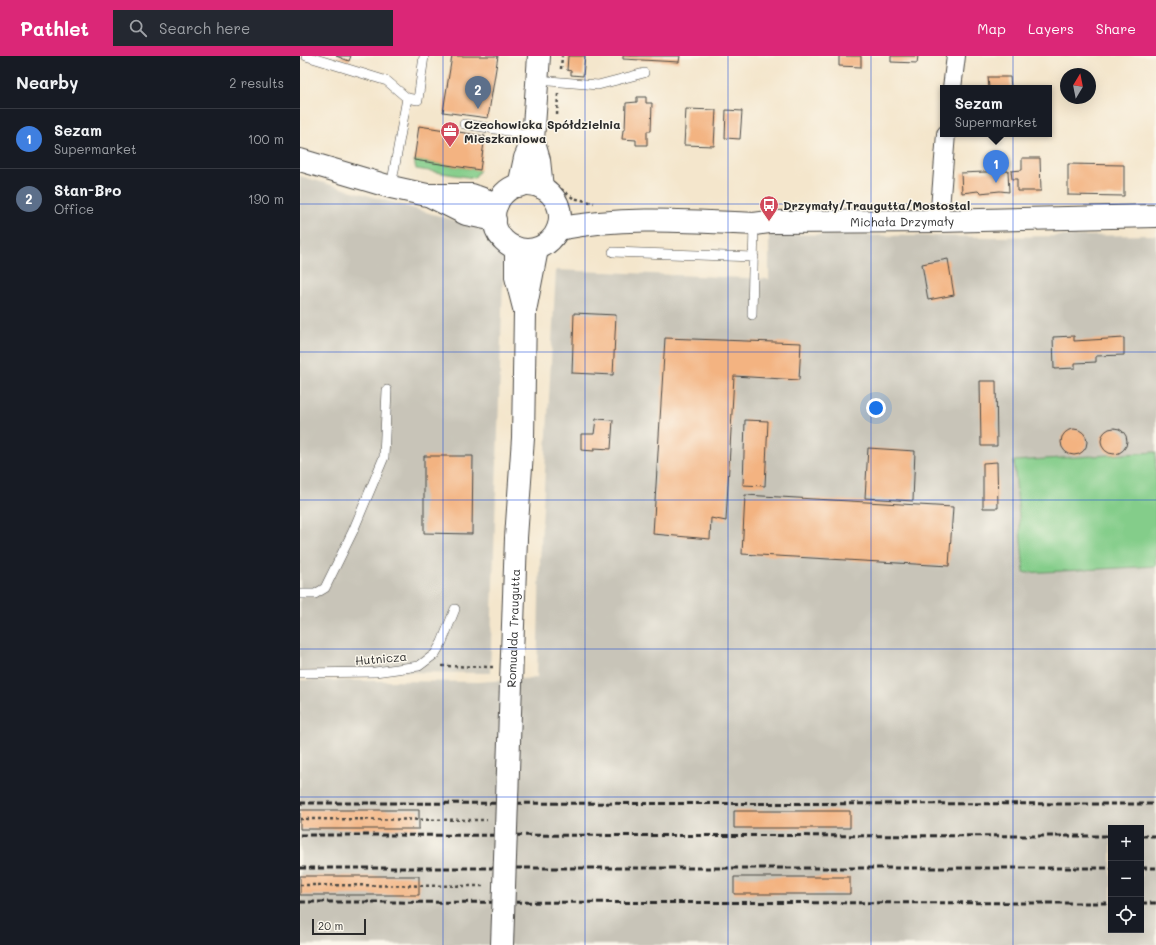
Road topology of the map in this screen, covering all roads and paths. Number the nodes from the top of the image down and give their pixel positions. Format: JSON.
{"nodes":[{"id":1,"x":306,"y":56,"type":"edge"},
{"id":2,"x":424,"y":56,"type":"edge"},
{"id":3,"x":539,"y":56,"type":"edge"},
{"id":4,"x":956,"y":56,"type":"edge"},
{"id":5,"x":644,"y":73,"type":"dead end"},
{"id":6,"x":537,"y":80,"type":"junction"},
{"id":7,"x":952,"y":85,"type":"edge"},
{"id":8,"x":407,"y":98,"type":"junction"},
{"id":9,"x":464,"y":124,"type":"dead end"},
{"id":10,"x":533,"y":137,"type":"junction"},
{"id":11,"x":946,"y":137,"type":"edge"},
{"id":12,"x":300,"y":160,"type":"edge"},
{"id":13,"x":519,"y":186,"type":"junction"},
{"id":14,"x":391,"y":187,"type":"junction"},
{"id":15,"x":542,"y":188,"type":"junction"},
{"id":16,"x":559,"y":208,"type":"junction"},
{"id":17,"x":1156,"y":216,"type":"edge"},
{"id":18,"x":493,"y":220,"type":"junction"},
{"id":19,"x":648,"y":220,"type":"junction"},
{"id":20,"x":939,"y":221,"type":"junction"},
{"id":21,"x":754,"y":224,"type":"junction"},
{"id":22,"x":558,"y":229,"type":"junction"},
{"id":23,"x":537,"y":249,"type":"junction"},
{"id":24,"x":507,"y":252,"type":"junction"},
{"id":25,"x":613,"y":252,"type":"dead end"},
{"id":26,"x":754,"y":256,"type":"junction"},
{"id":27,"x":525,"y":311,"type":"junction"},
{"id":28,"x":752,"y":315,"type":"dead end"},
{"id":29,"x":388,"y":390,"type":"dead end"},
{"id":30,"x":300,"y":594,"type":"edge"},
{"id":31,"x":455,"y":609,"type":"dead end"},
{"id":32,"x":419,"y":666,"type":"junction"},
{"id":33,"x":497,"y":667,"type":"dead end"},
{"id":34,"x":300,"y":673,"type":"edge"},
{"id":35,"x":300,"y":819,"type":"edge"},
{"id":36,"x":479,"y":820,"type":"dead end"},
{"id":37,"x":300,"y":885,"type":"edge"},
{"id":38,"x":477,"y":886,"type":"dead end"},
{"id":39,"x":502,"y":945,"type":"edge"}],
"edges":[{"from":1,"to":8,"type":"lane"},
{"from":2,"to":8,"type":"lane"},
{"from":3,"to":6,"type":"street"},
{"from":4,"to":7,"type":"street"},
{"from":5,"to":6,"type":"lane"},
{"from":6,"to":10,"type":"street"},
{"from":8,"to":14,"type":"lane"},
{"from":9,"to":10,"type":"lane"},
{"from":10,"to":13,"type":"street"},
{"from":10,"to":15,"type":"street"},
{"from":11,"to":20,"type":"street"},
{"from":12,"to":14,"type":"street"},
{"from":13,"to":15,"type":"street"},
{"from":13,"to":18,"type":"street"},
{"from":14,"to":18,"type":"street"},
{"from":15,"to":16,"type":"street"},
{"from":16,"to":19,"type":"street"},
{"from":16,"to":22,"type":"street"},
{"from":17,"to":20,"type":"street","name":"Michała Drzymały"},
{"from":18,"to":24,"type":"street"},
{"from":18,"to":24,"type":"path"},
{"from":19,"to":21,"type":"street","name":"Michała Drzymały"},
{"from":19,"to":22,"type":"street"},
{"from":20,"to":21,"type":"street","name":"Michała Drzymały"},
{"from":21,"to":26,"type":"lane"},
{"from":22,"to":23,"type":"street"},
{"from":23,"to":24,"type":"street"},
{"from":23,"to":27,"type":"street"},
{"from":24,"to":27,"type":"street"},
{"from":25,"to":26,"type":"lane"},
{"from":26,"to":28,"type":"lane"},
{"from":27,"to":39,"type":"street","name":"Romualda Traugutta","bridge":true},
{"from":29,"to":30,"type":"lane"},
{"from":31,"to":32,"type":"lane","name":"Hutnicza"},
{"from":32,"to":33,"type":"path"},
{"from":32,"to":34,"type":"lane","name":"Hutnicza"},
{"from":35,"to":36,"type":"path"},
{"from":37,"to":38,"type":"path"}]}
